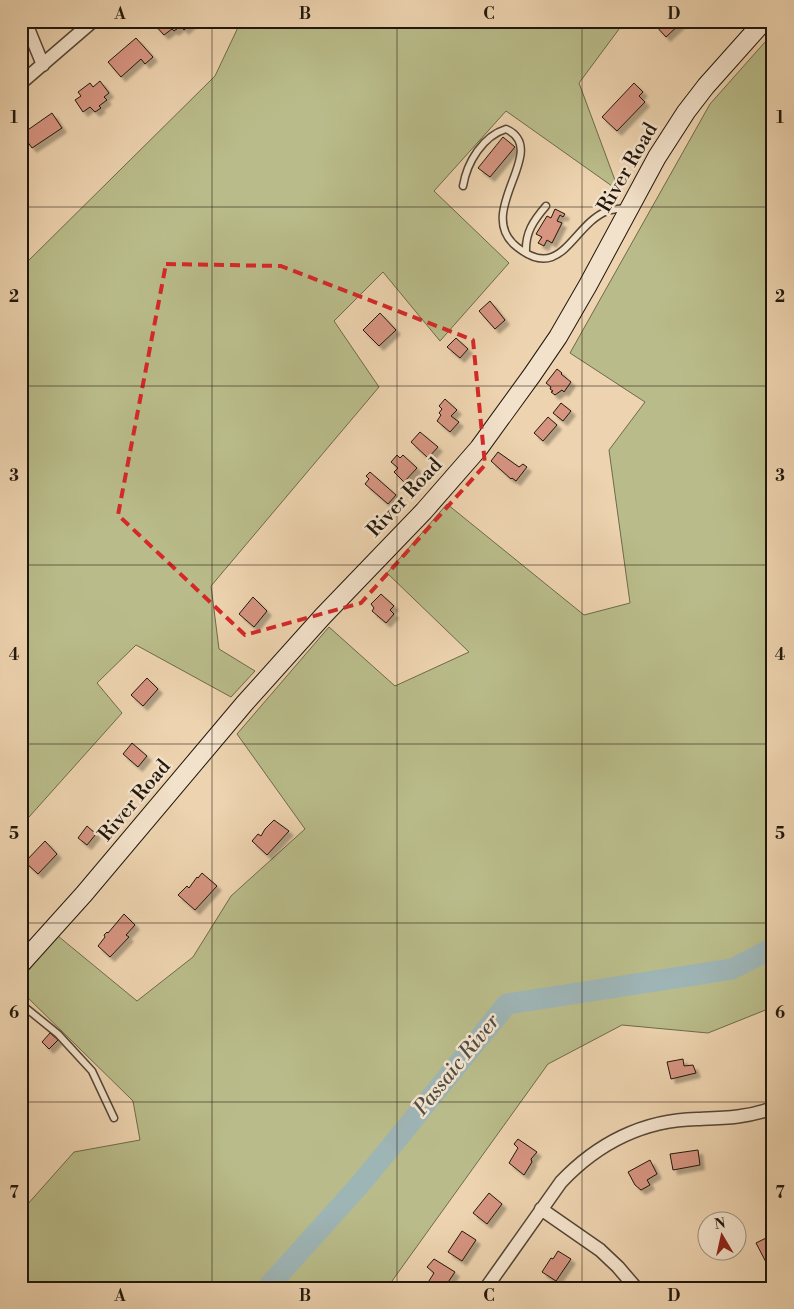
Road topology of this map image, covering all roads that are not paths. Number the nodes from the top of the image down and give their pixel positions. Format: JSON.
{"nodes":[{"id":1,"x":25,"y":21,"type":"edge"},
{"id":2,"x":93,"y":21,"type":"edge"},
{"id":3,"x":764,"y":21,"type":"edge"},
{"id":4,"x":43,"y":65,"type":"junction"},
{"id":5,"x":21,"y":83,"type":"edge"},
{"id":6,"x":463,"y":186,"type":"dead end"},
{"id":7,"x":546,"y":206,"type":"dead end"},
{"id":8,"x":630,"y":208,"type":"junction"},
{"id":9,"x":526,"y":253,"type":"junction"},
{"id":10,"x":21,"y":964,"type":"edge"},
{"id":11,"x":21,"y":1004,"type":"edge"},
{"id":12,"x":772,"y":1112,"type":"edge"},
{"id":13,"x":114,"y":1118,"type":"dead end"},
{"id":14,"x":540,"y":1209,"type":"junction"},
{"id":15,"x":486,"y":1288,"type":"edge"},
{"id":16,"x":636,"y":1288,"type":"edge"}],
"edges":[{"from":1,"to":4,"type":"street"},
{"from":2,"to":4,"type":"street"},
{"from":3,"to":8,"type":"street","name":"River Road"},
{"from":4,"to":5,"type":"street"},
{"from":6,"to":9,"type":"lane"},
{"from":7,"to":9,"type":"lane"},
{"from":8,"to":9,"type":"lane"},
{"from":8,"to":10,"type":"street","name":"River Road"},
{"from":11,"to":13,"type":"lane"},
{"from":12,"to":14,"type":"street"},
{"from":14,"to":15,"type":"street"},
{"from":14,"to":16,"type":"street"}]}
